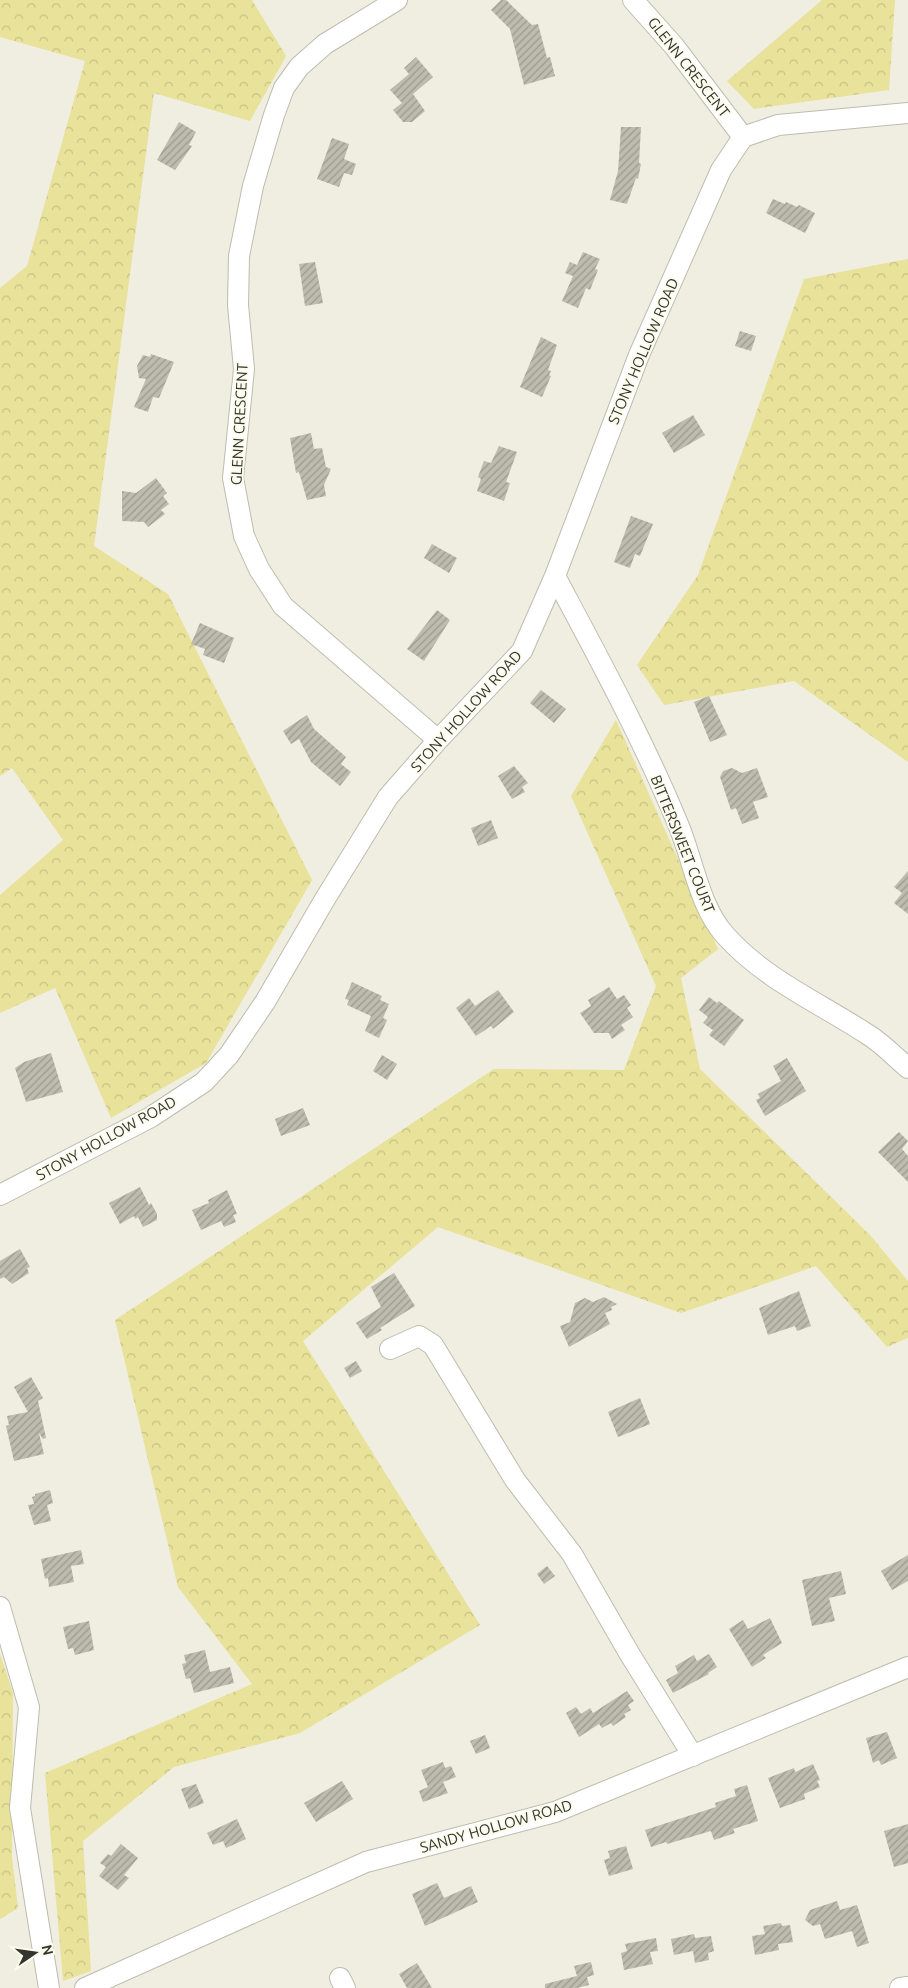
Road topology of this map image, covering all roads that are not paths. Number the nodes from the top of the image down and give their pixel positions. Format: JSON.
{"nodes":[{"id":1,"x":397,"y":0,"type":"edge"},
{"id":2,"x":633,"y":0,"type":"edge"},
{"id":3,"x":908,"y":114,"type":"edge"},
{"id":4,"x":743,"y":137,"type":"junction"},
{"id":5,"x":555,"y":576,"type":"junction"},
{"id":6,"x":438,"y":740,"type":"junction"},
{"id":7,"x":908,"y":1068,"type":"edge"},
{"id":8,"x":0,"y":1195,"type":"edge"},
{"id":9,"x":390,"y":1349,"type":"dead end"},
{"id":10,"x":0,"y":1607,"type":"edge"},
{"id":11,"x":907,"y":1671,"type":"edge"},
{"id":12,"x":694,"y":1756,"type":"junction"},
{"id":13,"x":908,"y":1987,"type":"edge"},
{"id":14,"x":49,"y":1988,"type":"edge"},
{"id":15,"x":85,"y":1988,"type":"edge"},
{"id":16,"x":900,"y":1988,"type":"edge"}],
"edges":[{"from":1,"to":6,"type":"street","name":"GLENN CRESCENT"},
{"from":2,"to":4,"type":"street","name":"GLENN CRESCENT"},
{"from":3,"to":4,"type":"street"},
{"from":4,"to":5,"type":"street","name":"STONY HOLLOW ROAD"},
{"from":5,"to":6,"type":"street","name":"STONY HOLLOW ROAD"},
{"from":5,"to":7,"type":"street","name":"BITTERSWEET COURT"},
{"from":6,"to":8,"type":"street","name":"STONY HOLLOW ROAD"},
{"from":9,"to":12,"type":"street"},
{"from":10,"to":14,"type":"street"},
{"from":11,"to":12,"type":"street","name":"SANDY HOLLOW ROAD"},
{"from":12,"to":15,"type":"street","name":"SANDY HOLLOW ROAD"},
{"from":13,"to":16,"type":"street"}]}
